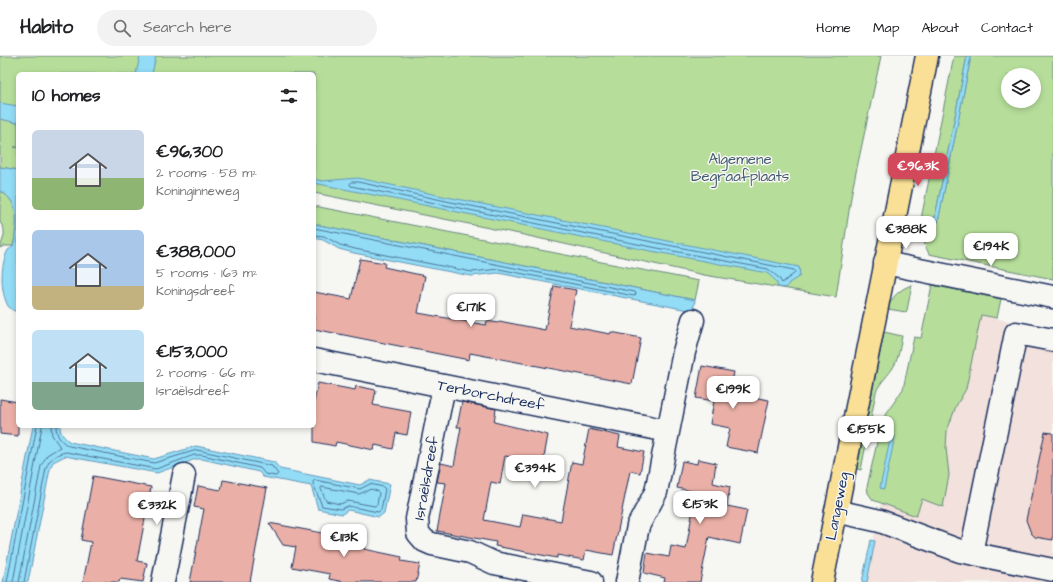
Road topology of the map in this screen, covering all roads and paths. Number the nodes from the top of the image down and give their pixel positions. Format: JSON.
{"nodes":[{"id":1,"x":926,"y":56,"type":"edge"},
{"id":2,"x":885,"y":263,"type":"junction"},
{"id":3,"x":1053,"y":297,"type":"edge"},
{"id":4,"x":693,"y":320,"type":"dead end"},
{"id":5,"x":1053,"y":340,"type":"edge"},
{"id":6,"x":316,"y":360,"type":"edge"},
{"id":7,"x":444,"y":386,"type":"junction"},
{"id":8,"x":668,"y":431,"type":"junction"},
{"id":9,"x":184,"y":475,"type":"dead end"},
{"id":10,"x":836,"y":511,"type":"junction"},
{"id":11,"x":971,"y":553,"type":"junction"},
{"id":12,"x":1053,"y":570,"type":"edge"},
{"id":13,"x":503,"y":573,"type":"edge"},
{"id":14,"x":163,"y":582,"type":"edge"},
{"id":15,"x":591,"y":582,"type":"edge"},
{"id":16,"x":628,"y":582,"type":"edge"},
{"id":17,"x":822,"y":582,"type":"edge"}],
"edges":[{"from":1,"to":2,"type":"main road","name":"Langeweg"},
{"from":2,"to":3,"type":"street"},
{"from":2,"to":10,"type":"main road","name":"Langeweg"},
{"from":4,"to":8,"type":"street"},
{"from":5,"to":11,"type":"street"},
{"from":6,"to":7,"type":"street","name":"Terborchdreef"},
{"from":7,"to":8,"type":"street","name":"Terborchdreef"},
{"from":7,"to":13,"type":"street","name":"Israëlsdreef"},
{"from":8,"to":16,"type":"street"},
{"from":9,"to":14,"type":"street"},
{"from":10,"to":11,"type":"street"},
{"from":10,"to":17,"type":"main road","name":"Langeweg"},
{"from":11,"to":12,"type":"street"},
{"from":13,"to":15,"type":"street","name":"Israëlsdreef"}]}
